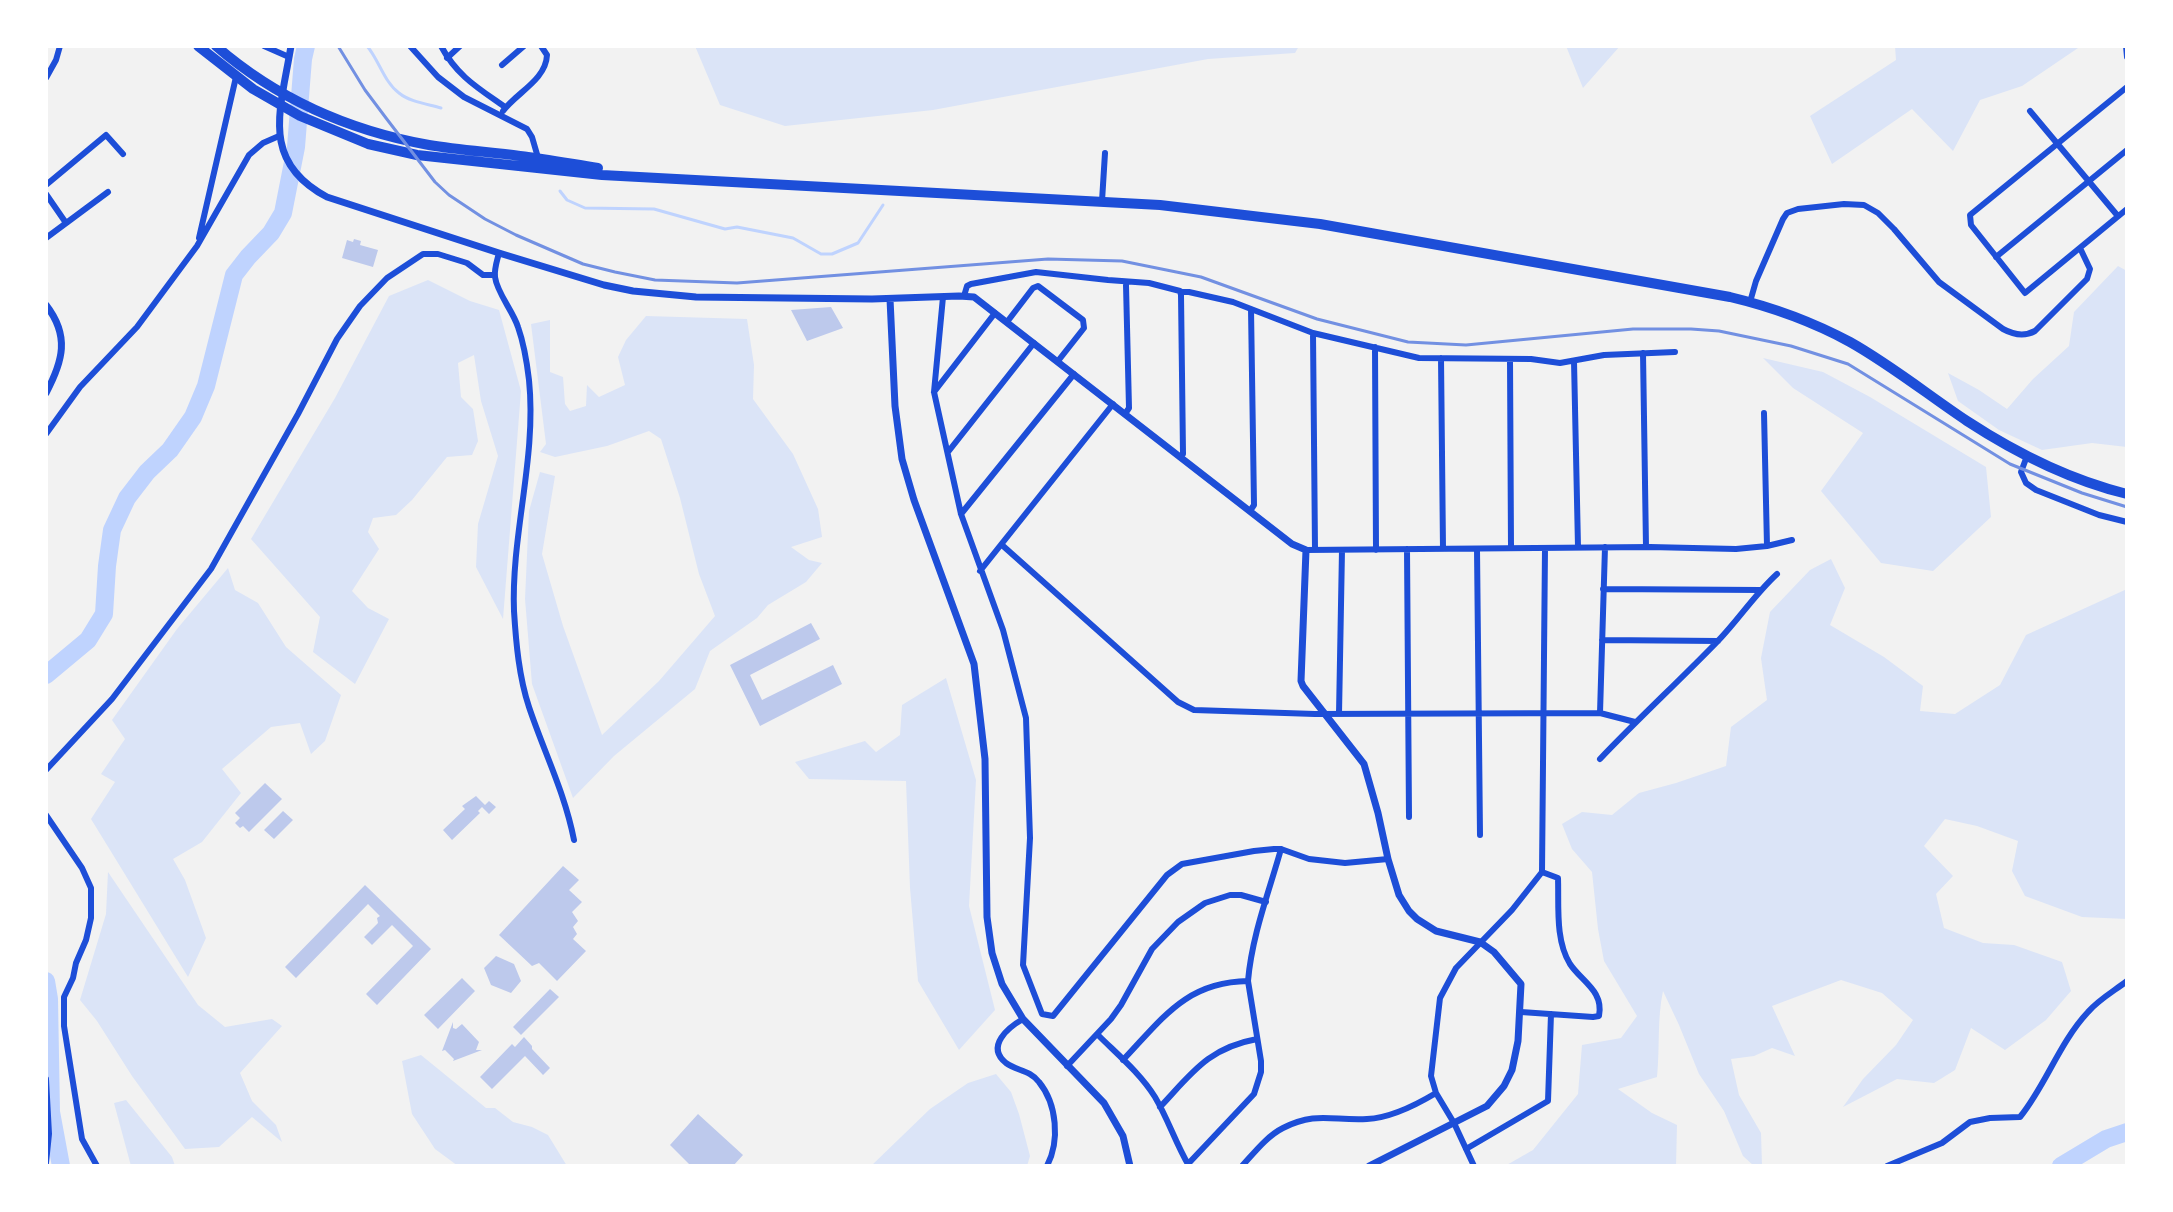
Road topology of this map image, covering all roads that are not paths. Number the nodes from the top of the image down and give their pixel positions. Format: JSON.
{"nodes":[{"id":1,"x":60,"y":46,"type":"edge"},
{"id":2,"x":198,"y":46,"type":"edge"},
{"id":3,"x":216,"y":46,"type":"edge"},
{"id":4,"x":264,"y":46,"type":"edge"},
{"id":5,"x":291,"y":46,"type":"edge"},
{"id":6,"x":410,"y":46,"type":"edge"},
{"id":7,"x":441,"y":46,"type":"edge"},
{"id":8,"x":460,"y":46,"type":"edge"},
{"id":9,"x":524,"y":46,"type":"edge"},
{"id":10,"x":541,"y":46,"type":"edge"},
{"id":11,"x":2126,"y":46,"type":"edge"},
{"id":12,"x":289,"y":57,"type":"junction"},
{"id":13,"x":2127,"y":57,"type":"edge"},
{"id":14,"x":447,"y":58,"type":"junction"},
{"id":15,"x":502,"y":65,"type":"dead end"},
{"id":16,"x":236,"y":77,"type":"junction"},
{"id":17,"x":46,"y":78,"type":"edge"},
{"id":18,"x":2127,"y":87,"type":"edge"},
{"id":19,"x":505,"y":107,"type":"junction"},
{"id":20,"x":2030,"y":111,"type":"dead end"},
{"id":21,"x":501,"y":115,"type":"junction"},
{"id":22,"x":279,"y":136,"type":"junction"},
{"id":23,"x":2057,"y":143,"type":"junction"},
{"id":24,"x":2127,"y":150,"type":"edge"},
{"id":25,"x":1105,"y":153,"type":"dead end"},
{"id":26,"x":123,"y":154,"type":"dead end"},
{"id":27,"x":454,"y":154,"type":"junction"},
{"id":28,"x":537,"y":164,"type":"junction"},
{"id":29,"x":2088,"y":181,"type":"junction"},
{"id":30,"x":46,"y":185,"type":"edge"},
{"id":31,"x":108,"y":192,"type":"dead end"},
{"id":32,"x":46,"y":194,"type":"edge"},
{"id":33,"x":1102,"y":201,"type":"junction"},
{"id":34,"x":2127,"y":209,"type":"edge"},
{"id":35,"x":2117,"y":215,"type":"junction"},
{"id":36,"x":66,"y":223,"type":"junction"},
{"id":37,"x":46,"y":238,"type":"edge"},
{"id":38,"x":197,"y":246,"type":"junction"},
{"id":39,"x":2080,"y":248,"type":"junction"},
{"id":40,"x":499,"y":253,"type":"junction"},
{"id":41,"x":1996,"y":257,"type":"junction"},
{"id":42,"x":495,"y":275,"type":"junction"},
{"id":43,"x":1126,"y":285,"type":"dead end"},
{"id":44,"x":1181,"y":292,"type":"junction"},
{"id":45,"x":964,"y":296,"type":"junction"},
{"id":46,"x":943,"y":297,"type":"junction"},
{"id":47,"x":890,"y":299,"type":"junction"},
{"id":48,"x":1750,"y":302,"type":"junction"},
{"id":49,"x":46,"y":305,"type":"edge"},
{"id":50,"x":1251,"y":309,"type":"junction"},
{"id":51,"x":995,"y":313,"type":"junction"},
{"id":52,"x":1007,"y":322,"type":"junction"},
{"id":53,"x":1313,"y":333,"type":"junction"},
{"id":54,"x":1034,"y":343,"type":"junction"},
{"id":55,"x":1375,"y":347,"type":"junction"},
{"id":56,"x":1675,"y":352,"type":"dead end"},
{"id":57,"x":1643,"y":353,"type":"junction"},
{"id":58,"x":1441,"y":358,"type":"junction"},
{"id":59,"x":1510,"y":359,"type":"junction"},
{"id":60,"x":1058,"y":361,"type":"junction"},
{"id":61,"x":1574,"y":361,"type":"junction"},
{"id":62,"x":1074,"y":374,"type":"junction"},
{"id":63,"x":934,"y":392,"type":"junction"},
{"id":64,"x":46,"y":393,"type":"edge"},
{"id":65,"x":1113,"y":404,"type":"junction"},
{"id":66,"x":1764,"y":413,"type":"dead end"},
{"id":67,"x":1125,"y":414,"type":"junction"},
{"id":68,"x":46,"y":434,"type":"edge"},
{"id":69,"x":948,"y":452,"type":"junction"},
{"id":70,"x":2027,"y":456,"type":"junction"},
{"id":71,"x":1180,"y":457,"type":"junction"},
{"id":72,"x":2127,"y":494,"type":"edge"},
{"id":73,"x":1250,"y":511,"type":"junction"},
{"id":74,"x":961,"y":514,"type":"junction"},
{"id":75,"x":2127,"y":522,"type":"edge"},
{"id":76,"x":1792,"y":540,"type":"dead end"},
{"id":77,"x":1002,"y":545,"type":"junction"},
{"id":78,"x":1767,"y":546,"type":"junction"},
{"id":79,"x":1578,"y":547,"type":"junction"},
{"id":80,"x":1605,"y":547,"type":"junction"},
{"id":81,"x":1646,"y":547,"type":"junction"},
{"id":82,"x":1511,"y":548,"type":"junction"},
{"id":83,"x":1545,"y":548,"type":"junction"},
{"id":84,"x":1407,"y":549,"type":"junction"},
{"id":85,"x":1443,"y":549,"type":"junction"},
{"id":86,"x":1477,"y":549,"type":"junction"},
{"id":87,"x":1306,"y":550,"type":"junction"},
{"id":88,"x":1315,"y":550,"type":"junction"},
{"id":89,"x":1342,"y":550,"type":"junction"},
{"id":90,"x":1376,"y":550,"type":"junction"},
{"id":91,"x":980,"y":571,"type":"junction"},
{"id":92,"x":1777,"y":574,"type":"dead end"},
{"id":93,"x":1603,"y":589,"type":"junction"},
{"id":94,"x":1760,"y":590,"type":"junction"},
{"id":95,"x":1602,"y":640,"type":"junction"},
{"id":96,"x":1718,"y":641,"type":"junction"},
{"id":97,"x":1600,"y":713,"type":"junction"},
{"id":98,"x":1324,"y":714,"type":"junction"},
{"id":99,"x":1339,"y":714,"type":"junction"},
{"id":100,"x":1408,"y":714,"type":"junction"},
{"id":101,"x":1478,"y":714,"type":"junction"},
{"id":102,"x":1544,"y":714,"type":"junction"},
{"id":103,"x":1635,"y":722,"type":"junction"},
{"id":104,"x":1600,"y":759,"type":"dead end"},
{"id":105,"x":46,"y":770,"type":"edge"},
{"id":106,"x":46,"y":815,"type":"edge"},
{"id":107,"x":1409,"y":817,"type":"dead end"},
{"id":108,"x":1480,"y":835,"type":"dead end"},
{"id":109,"x":574,"y":840,"type":"dead end"},
{"id":110,"x":1281,"y":849,"type":"junction"},
{"id":111,"x":1388,"y":859,"type":"junction"},
{"id":112,"x":1542,"y":872,"type":"junction"},
{"id":113,"x":1266,"y":902,"type":"junction"},
{"id":114,"x":1480,"y":942,"type":"junction"},
{"id":115,"x":1248,"y":981,"type":"junction"},
{"id":116,"x":2127,"y":981,"type":"edge"},
{"id":117,"x":1521,"y":1012,"type":"junction"},
{"id":118,"x":1551,"y":1014,"type":"junction"},
{"id":119,"x":1023,"y":1019,"type":"junction"},
{"id":120,"x":1098,"y":1035,"type":"junction"},
{"id":121,"x":1257,"y":1039,"type":"junction"},
{"id":122,"x":1123,"y":1060,"type":"junction"},
{"id":123,"x":1067,"y":1066,"type":"junction"},
{"id":124,"x":46,"y":1079,"type":"edge"},
{"id":125,"x":1436,"y":1093,"type":"junction"},
{"id":126,"x":1160,"y":1107,"type":"junction"},
{"id":127,"x":1454,"y":1123,"type":"junction"},
{"id":128,"x":1466,"y":1149,"type":"junction"},
{"id":129,"x":46,"y":1163,"type":"edge"},
{"id":130,"x":1189,"y":1165,"type":"edge"},
{"id":131,"x":97,"y":1166,"type":"edge"},
{"id":132,"x":1047,"y":1166,"type":"edge"},
{"id":133,"x":1130,"y":1166,"type":"edge"},
{"id":134,"x":1242,"y":1166,"type":"edge"},
{"id":135,"x":1369,"y":1166,"type":"edge"},
{"id":136,"x":1474,"y":1166,"type":"edge"},
{"id":137,"x":1887,"y":1166,"type":"edge"}],
"edges":[{"from":1,"to":17,"type":"street"},
{"from":2,"to":16,"type":"highway"},
{"from":3,"to":27,"type":"highway"},
{"from":4,"to":12,"type":"street"},
{"from":5,"to":12,"type":"street"},
{"from":6,"to":21,"type":"street"},
{"from":7,"to":14,"type":"street"},
{"from":8,"to":14,"type":"street"},
{"from":9,"to":15,"type":"street"},
{"from":10,"to":19,"type":"street"},
{"from":11,"to":13,"type":"street"},
{"from":12,"to":22,"type":"street"},
{"from":14,"to":19,"type":"street"},
{"from":16,"to":27,"type":"highway"},
{"from":16,"to":38,"type":"street"},
{"from":18,"to":23,"type":"street"},
{"from":19,"to":21,"type":"street"},
{"from":20,"to":23,"type":"street"},
{"from":21,"to":28,"type":"street"},
{"from":22,"to":38,"type":"street"},
{"from":22,"to":40,"type":"street"},
{"from":23,"to":29,"type":"street"},
{"from":23,"to":41,"type":"street"},
{"from":24,"to":29,"type":"street"},
{"from":25,"to":33,"type":"street"},
{"from":26,"to":30,"type":"street"},
{"from":27,"to":28,"type":"highway"},
{"from":28,"to":33,"type":"highway"},
{"from":29,"to":35,"type":"street"},
{"from":29,"to":41,"type":"street"},
{"from":31,"to":36,"type":"street"},
{"from":32,"to":36,"type":"street"},
{"from":33,"to":48,"type":"highway"},
{"from":34,"to":35,"type":"street"},
{"from":35,"to":39,"type":"street"},
{"from":36,"to":37,"type":"street"},
{"from":38,"to":68,"type":"street"},
{"from":39,"to":41,"type":"street"},
{"from":39,"to":48,"type":"street"},
{"from":40,"to":42,"type":"street"},
{"from":40,"to":47,"type":"street"},
{"from":42,"to":105,"type":"street"},
{"from":42,"to":109,"type":"street"},
{"from":43,"to":67,"type":"street"},
{"from":44,"to":45,"type":"street"},
{"from":44,"to":50,"type":"street"},
{"from":44,"to":71,"type":"street"},
{"from":45,"to":46,"type":"street"},
{"from":45,"to":51,"type":"street"},
{"from":46,"to":47,"type":"street"},
{"from":46,"to":63,"type":"street"},
{"from":47,"to":119,"type":"street"},
{"from":48,"to":70,"type":"highway"},
{"from":49,"to":64,"type":"street"},
{"from":50,"to":53,"type":"street"},
{"from":50,"to":73,"type":"street"},
{"from":51,"to":52,"type":"street"},
{"from":51,"to":63,"type":"street"},
{"from":52,"to":54,"type":"street"},
{"from":52,"to":60,"type":"street"},
{"from":53,"to":55,"type":"street"},
{"from":53,"to":88,"type":"street"},
{"from":54,"to":60,"type":"street"},
{"from":54,"to":69,"type":"street"},
{"from":55,"to":58,"type":"street"},
{"from":55,"to":90,"type":"street"},
{"from":56,"to":57,"type":"street"},
{"from":57,"to":61,"type":"street"},
{"from":57,"to":81,"type":"street"},
{"from":58,"to":59,"type":"street"},
{"from":58,"to":85,"type":"street"},
{"from":59,"to":61,"type":"street"},
{"from":59,"to":82,"type":"street"},
{"from":60,"to":62,"type":"street"},
{"from":61,"to":79,"type":"street"},
{"from":62,"to":65,"type":"street"},
{"from":62,"to":74,"type":"street"},
{"from":63,"to":69,"type":"street"},
{"from":65,"to":67,"type":"street"},
{"from":65,"to":77,"type":"street"},
{"from":66,"to":78,"type":"street"},
{"from":67,"to":71,"type":"street"},
{"from":69,"to":74,"type":"street"},
{"from":70,"to":72,"type":"highway"},
{"from":70,"to":75,"type":"street"},
{"from":71,"to":73,"type":"street"},
{"from":73,"to":87,"type":"street"},
{"from":74,"to":91,"type":"street"},
{"from":76,"to":78,"type":"street"},
{"from":77,"to":91,"type":"street"},
{"from":77,"to":98,"type":"street"},
{"from":78,"to":81,"type":"street"},
{"from":79,"to":80,"type":"street"},
{"from":79,"to":83,"type":"street"},
{"from":80,"to":81,"type":"street"},
{"from":80,"to":93,"type":"street"},
{"from":82,"to":83,"type":"street"},
{"from":82,"to":86,"type":"street"},
{"from":83,"to":102,"type":"street"},
{"from":84,"to":85,"type":"street"},
{"from":84,"to":90,"type":"street"},
{"from":84,"to":100,"type":"street"},
{"from":85,"to":86,"type":"street"},
{"from":86,"to":101,"type":"street"},
{"from":87,"to":88,"type":"street"},
{"from":87,"to":98,"type":"street"},
{"from":88,"to":89,"type":"street"},
{"from":89,"to":90,"type":"street"},
{"from":89,"to":99,"type":"street"},
{"from":91,"to":110,"type":"street"},
{"from":92,"to":94,"type":"street"},
{"from":93,"to":94,"type":"street"},
{"from":93,"to":95,"type":"street"},
{"from":94,"to":96,"type":"street"},
{"from":95,"to":96,"type":"street"},
{"from":95,"to":97,"type":"street"},
{"from":96,"to":103,"type":"street"},
{"from":97,"to":102,"type":"street"},
{"from":97,"to":103,"type":"street"},
{"from":98,"to":99,"type":"street"},
{"from":98,"to":111,"type":"street"},
{"from":99,"to":100,"type":"street"},
{"from":100,"to":101,"type":"street"},
{"from":100,"to":107,"type":"street"},
{"from":101,"to":102,"type":"street"},
{"from":101,"to":108,"type":"street"},
{"from":102,"to":112,"type":"street"},
{"from":103,"to":104,"type":"street"},
{"from":106,"to":131,"type":"street"},
{"from":110,"to":111,"type":"street"},
{"from":110,"to":113,"type":"street"},
{"from":111,"to":114,"type":"street"},
{"from":112,"to":114,"type":"street"},
{"from":112,"to":118,"type":"street"},
{"from":113,"to":115,"type":"street"},
{"from":113,"to":120,"type":"street"},
{"from":114,"to":117,"type":"street"},
{"from":114,"to":125,"type":"street"},
{"from":115,"to":121,"type":"street"},
{"from":115,"to":122,"type":"street"},
{"from":116,"to":137,"type":"street"},
{"from":117,"to":118,"type":"street"},
{"from":117,"to":127,"type":"street"},
{"from":118,"to":128,"type":"street"},
{"from":119,"to":123,"type":"street"},
{"from":119,"to":132,"type":"street"},
{"from":120,"to":122,"type":"street"},
{"from":120,"to":123,"type":"street"},
{"from":121,"to":126,"type":"street"},
{"from":121,"to":130,"type":"street"},
{"from":122,"to":126,"type":"street"},
{"from":123,"to":133,"type":"street"},
{"from":124,"to":129,"type":"street"},
{"from":125,"to":127,"type":"street"},
{"from":125,"to":134,"type":"street"},
{"from":126,"to":130,"type":"street"},
{"from":127,"to":128,"type":"street"},
{"from":127,"to":135,"type":"street"},
{"from":128,"to":136,"type":"street"}]}
